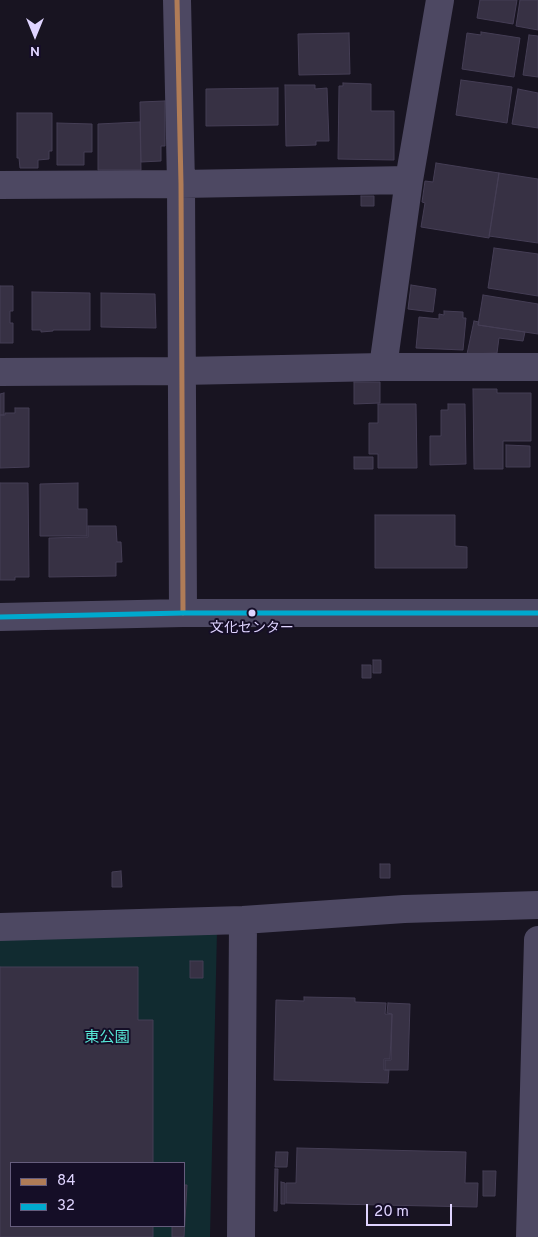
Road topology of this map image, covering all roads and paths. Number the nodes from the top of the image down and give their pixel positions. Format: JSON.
{"nodes":[{"id":1,"x":177,"y":0,"type":"edge"},
{"id":2,"x":440,"y":0,"type":"edge"},
{"id":3,"x":410,"y":180,"type":"junction"},
{"id":4,"x":181,"y":184,"type":"junction"},
{"id":5,"x":0,"y":185,"type":"edge"},
{"id":6,"x":383,"y":367,"type":"junction"},
{"id":7,"x":538,"y":367,"type":"edge"},
{"id":8,"x":181,"y":370,"type":"junction"},
{"id":9,"x":0,"y":372,"type":"edge"},
{"id":10,"x":538,"y":612,"type":"edge"},
{"id":11,"x":183,"y":613,"type":"junction"},
{"id":12,"x":0,"y":617,"type":"edge"},
{"id":13,"x":538,"y":905,"type":"edge"},
{"id":14,"x":243,"y":920,"type":"junction"},
{"id":15,"x":0,"y":927,"type":"edge"},
{"id":16,"x":538,"y":940,"type":"edge"},
{"id":17,"x":241,"y":1237,"type":"edge"},
{"id":18,"x":530,"y":1237,"type":"edge"}],
"edges":[{"from":1,"to":4,"type":"street"},
{"from":2,"to":3,"type":"street"},
{"from":3,"to":4,"type":"street"},
{"from":3,"to":6,"type":"street"},
{"from":4,"to":5,"type":"street"},
{"from":4,"to":8,"type":"street"},
{"from":6,"to":7,"type":"street"},
{"from":6,"to":8,"type":"street"},
{"from":8,"to":9,"type":"street"},
{"from":8,"to":11,"type":"street"},
{"from":10,"to":11,"type":"street"},
{"from":11,"to":12,"type":"street"},
{"from":13,"to":14,"type":"street"},
{"from":14,"to":15,"type":"street"},
{"from":14,"to":17,"type":"street"},
{"from":16,"to":18,"type":"street"}]}
